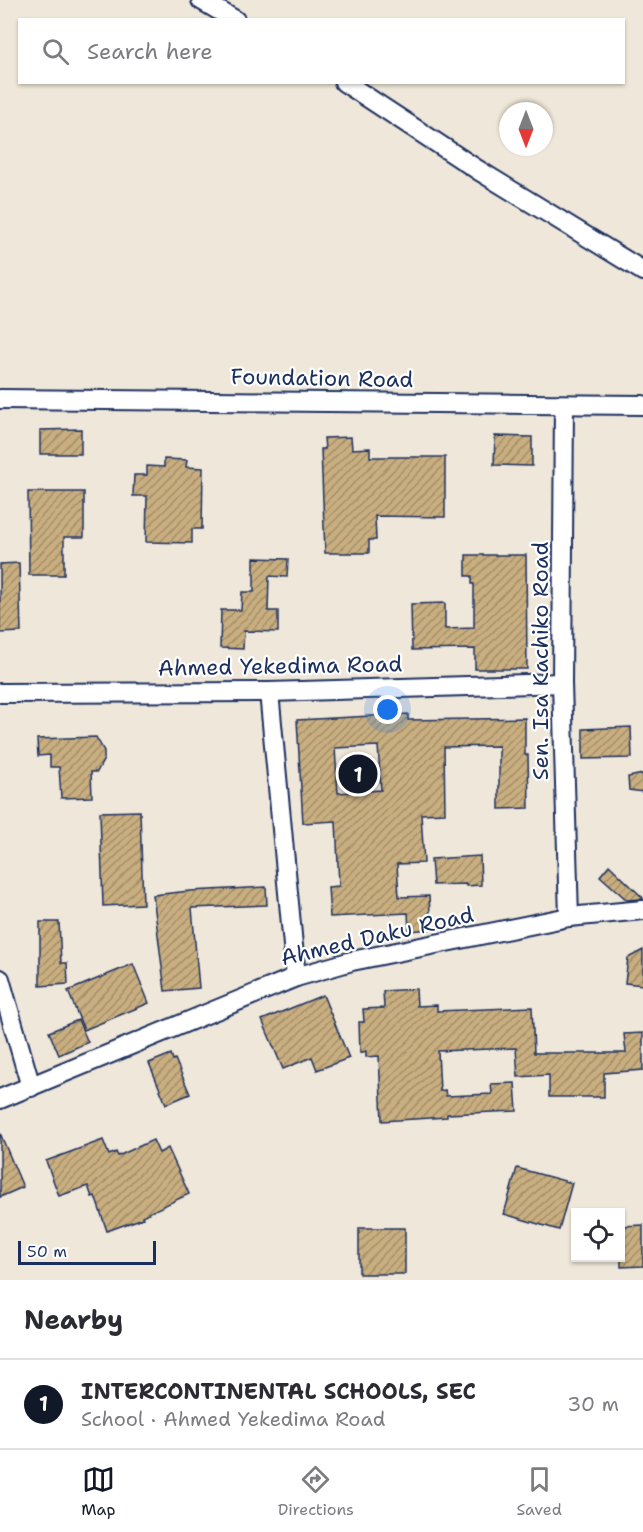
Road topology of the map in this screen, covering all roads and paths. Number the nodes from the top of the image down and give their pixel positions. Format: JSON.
{"nodes":[{"id":1,"x":201,"y":0,"type":"edge"},
{"id":2,"x":232,"y":18,"type":"edge"},
{"id":3,"x":347,"y":84,"type":"edge"},
{"id":4,"x":643,"y":271,"type":"edge"},
{"id":5,"x":0,"y":399,"type":"edge"},
{"id":6,"x":564,"y":405,"type":"junction"},
{"id":7,"x":643,"y":405,"type":"edge"},
{"id":8,"x":562,"y":683,"type":"junction"},
{"id":9,"x":269,"y":692,"type":"junction"},
{"id":10,"x":0,"y":693,"type":"edge"},
{"id":11,"x":643,"y":910,"type":"edge"},
{"id":12,"x":569,"y":917,"type":"junction"},
{"id":13,"x":296,"y":976,"type":"junction"},
{"id":14,"x":0,"y":980,"type":"edge"},
{"id":15,"x":31,"y":1087,"type":"junction"},
{"id":16,"x":0,"y":1099,"type":"edge"}],
"edges":[{"from":1,"to":2,"type":"street"},
{"from":3,"to":4,"type":"street"},
{"from":5,"to":6,"type":"street","name":"Foundation Road"},
{"from":6,"to":7,"type":"street","name":"Foundation Road"},
{"from":6,"to":8,"type":"street","name":"Sen. Isa Kachiko Road"},
{"from":8,"to":9,"type":"street","name":"Ahmed Yekedima Road"},
{"from":8,"to":12,"type":"street","name":"Sen. Isa Kachiko Road"},
{"from":9,"to":10,"type":"street","name":"Ahmed Yekedima Road"},
{"from":9,"to":13,"type":"street"},
{"from":11,"to":12,"type":"street","name":"Ahmed Daku Road"},
{"from":12,"to":13,"type":"street","name":"Ahmed Daku Road"},
{"from":13,"to":15,"type":"street","name":"Ahmed Daku Road"},
{"from":14,"to":15,"type":"street"},
{"from":15,"to":16,"type":"street","name":"Ahmed Daku Road"}]}
